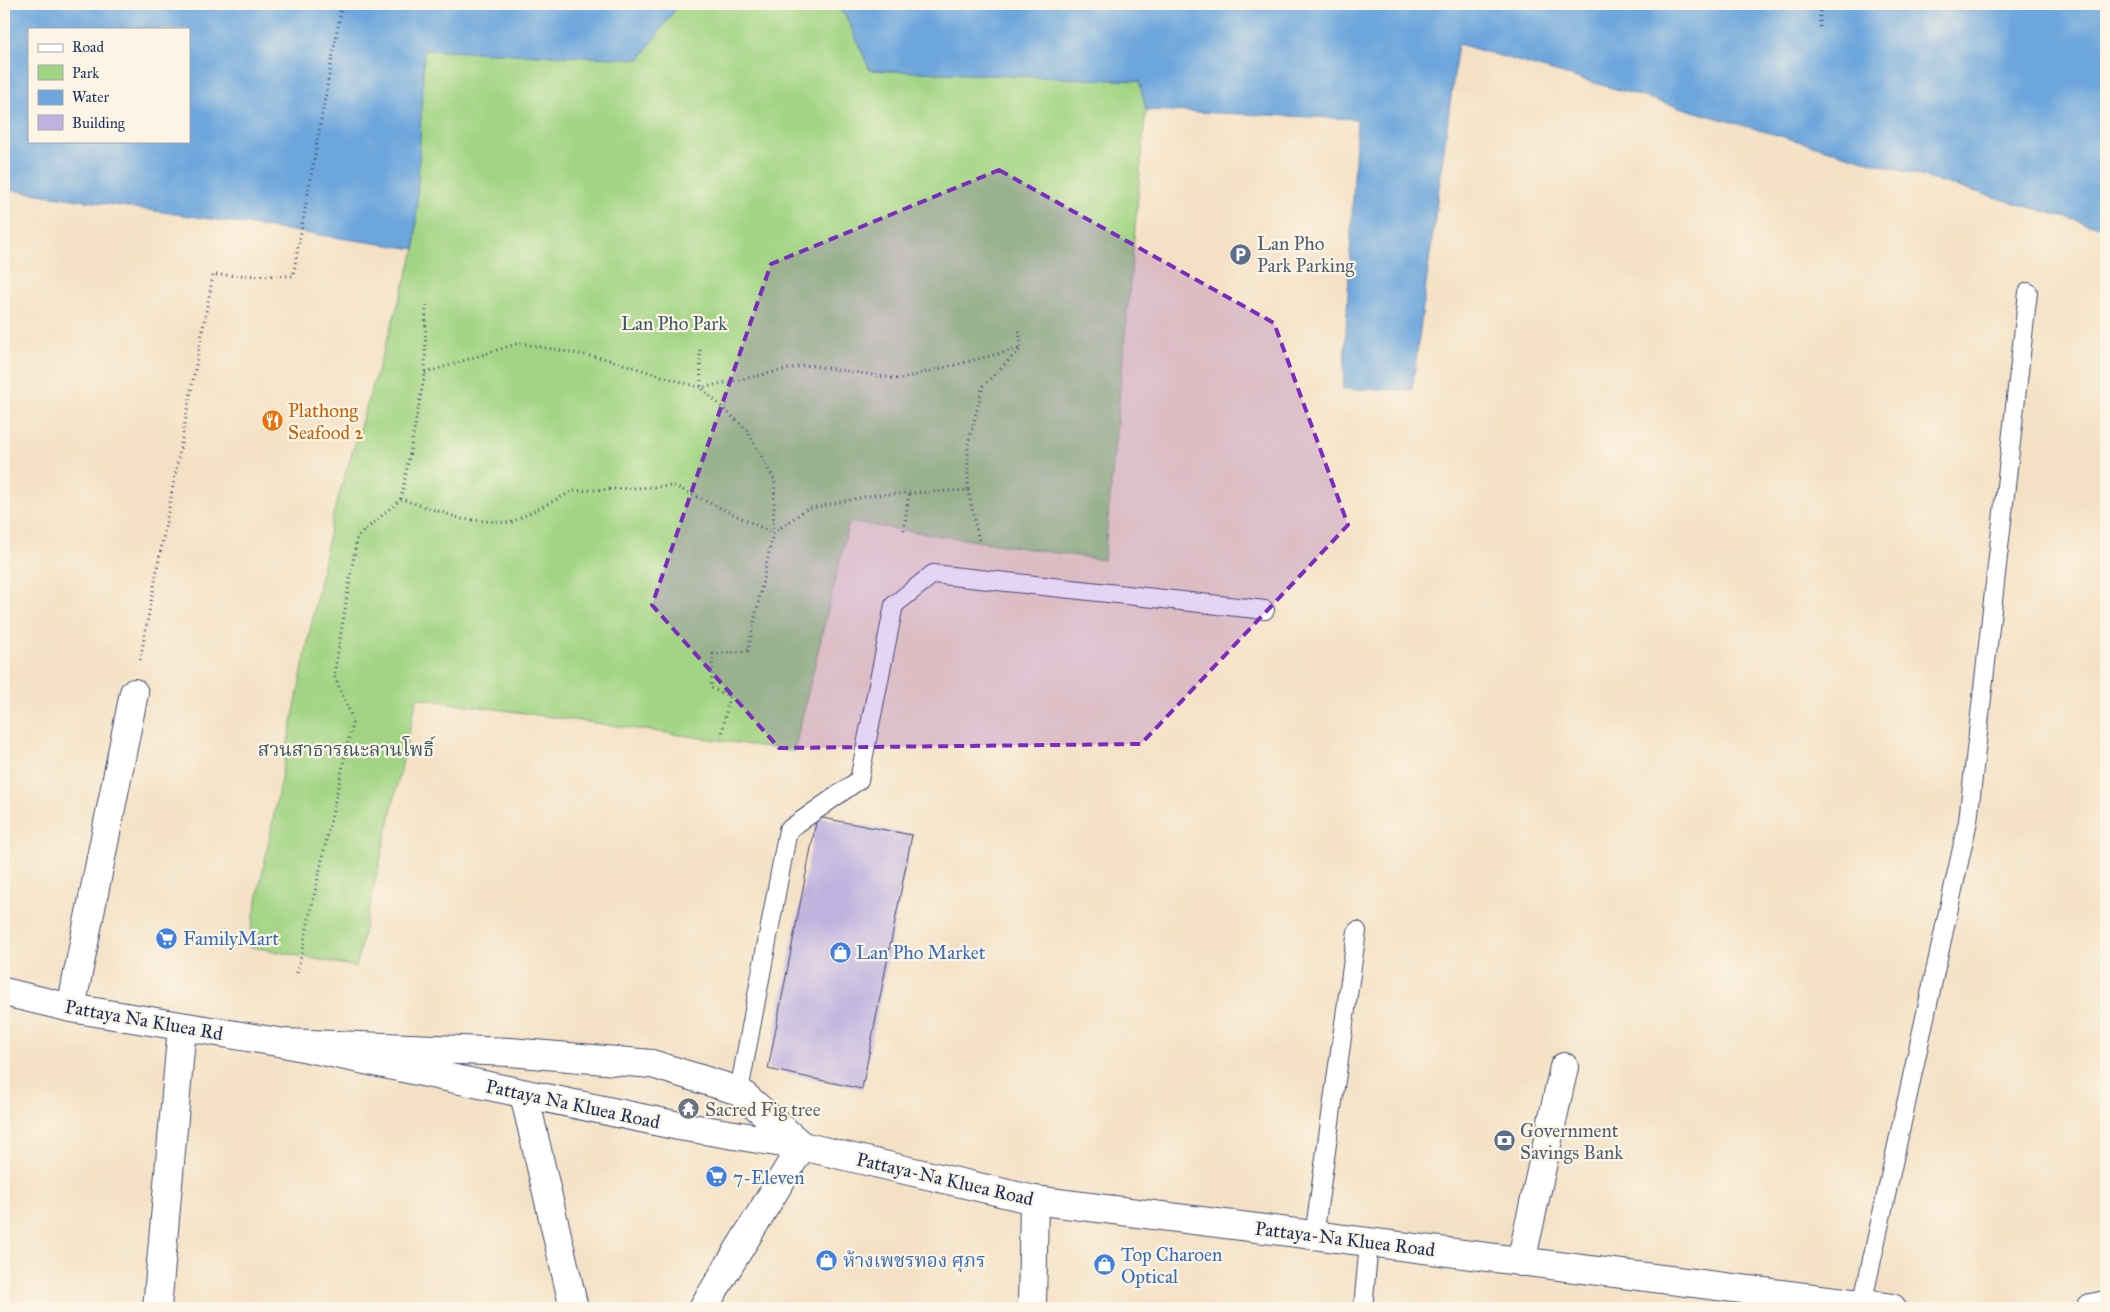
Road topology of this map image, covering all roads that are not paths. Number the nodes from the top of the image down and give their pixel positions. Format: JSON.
{"nodes":[{"id":1,"x":2028,"y":292,"type":"dead end"},
{"id":2,"x":1265,"y":610,"type":"dead end"},
{"id":3,"x":134,"y":693,"type":"road end"},
{"id":4,"x":1357,"y":930,"type":"dead end"},
{"id":5,"x":4,"y":992,"type":"edge"},
{"id":6,"x":71,"y":1008,"type":"junction"},
{"id":7,"x":182,"y":1027,"type":"junction"},
{"id":8,"x":284,"y":1043,"type":"junction"},
{"id":9,"x":1564,"y":1067,"type":"dead end"},
{"id":10,"x":739,"y":1091,"type":"junction"},
{"id":11,"x":524,"y":1094,"type":"junction"},
{"id":12,"x":802,"y":1146,"type":"junction"},
{"id":13,"x":1034,"y":1200,"type":"junction"},
{"id":14,"x":1314,"y":1236,"type":"junction"},
{"id":15,"x":1369,"y":1243,"type":"junction"},
{"id":16,"x":1521,"y":1262,"type":"junction"},
{"id":17,"x":1862,"y":1304,"type":"junction"},
{"id":18,"x":2106,"y":1305,"type":"edge"},
{"id":19,"x":157,"y":1308,"type":"edge"},
{"id":20,"x":574,"y":1308,"type":"edge"},
{"id":21,"x":703,"y":1308,"type":"edge"},
{"id":22,"x":1032,"y":1308,"type":"edge"},
{"id":23,"x":1362,"y":1308,"type":"edge"},
{"id":24,"x":1892,"y":1308,"type":"edge"},
{"id":25,"x":2091,"y":1308,"type":"edge"}],
"edges":[{"from":1,"to":17,"type":"lane"},
{"from":2,"to":10,"type":"lane"},
{"from":3,"to":6,"type":"street"},
{"from":4,"to":14,"type":"lane"},
{"from":5,"to":6,"type":"street","name":"Pattaya Na Kluea Rd"},
{"from":6,"to":7,"type":"street","name":"Pattaya Na Kluea Rd"},
{"from":7,"to":8,"type":"street","name":"Pattaya Na Kluea Rd"},
{"from":7,"to":19,"type":"street"},
{"from":8,"to":10,"type":"street","name":"Pattaya Na Kluea Road"},
{"from":8,"to":11,"type":"street","name":"Pattaya Na Kluea Road"},
{"from":9,"to":16,"type":"street"},
{"from":10,"to":12,"type":"street","name":"Pattaya Na Kluea Road"},
{"from":11,"to":12,"type":"street","name":"Pattaya Na Kluea Road"},
{"from":11,"to":20,"type":"street"},
{"from":12,"to":13,"type":"street","name":"Pattaya-Na Kluea Road"},
{"from":12,"to":21,"type":"street"},
{"from":13,"to":14,"type":"street","name":"Pattaya-Na Kluea Road"},
{"from":13,"to":22,"type":"street"},
{"from":14,"to":15,"type":"street","name":"Pattaya-Na Kluea Road"},
{"from":15,"to":16,"type":"street","name":"Pattaya-Na Kluea Road"},
{"from":15,"to":23,"type":"lane"},
{"from":16,"to":17,"type":"street","name":"Pattaya-Na Kluea Road"},
{"from":17,"to":24,"type":"street","name":"Pattaya-Na Kluea Road"},
{"from":18,"to":25,"type":"street"}]}
